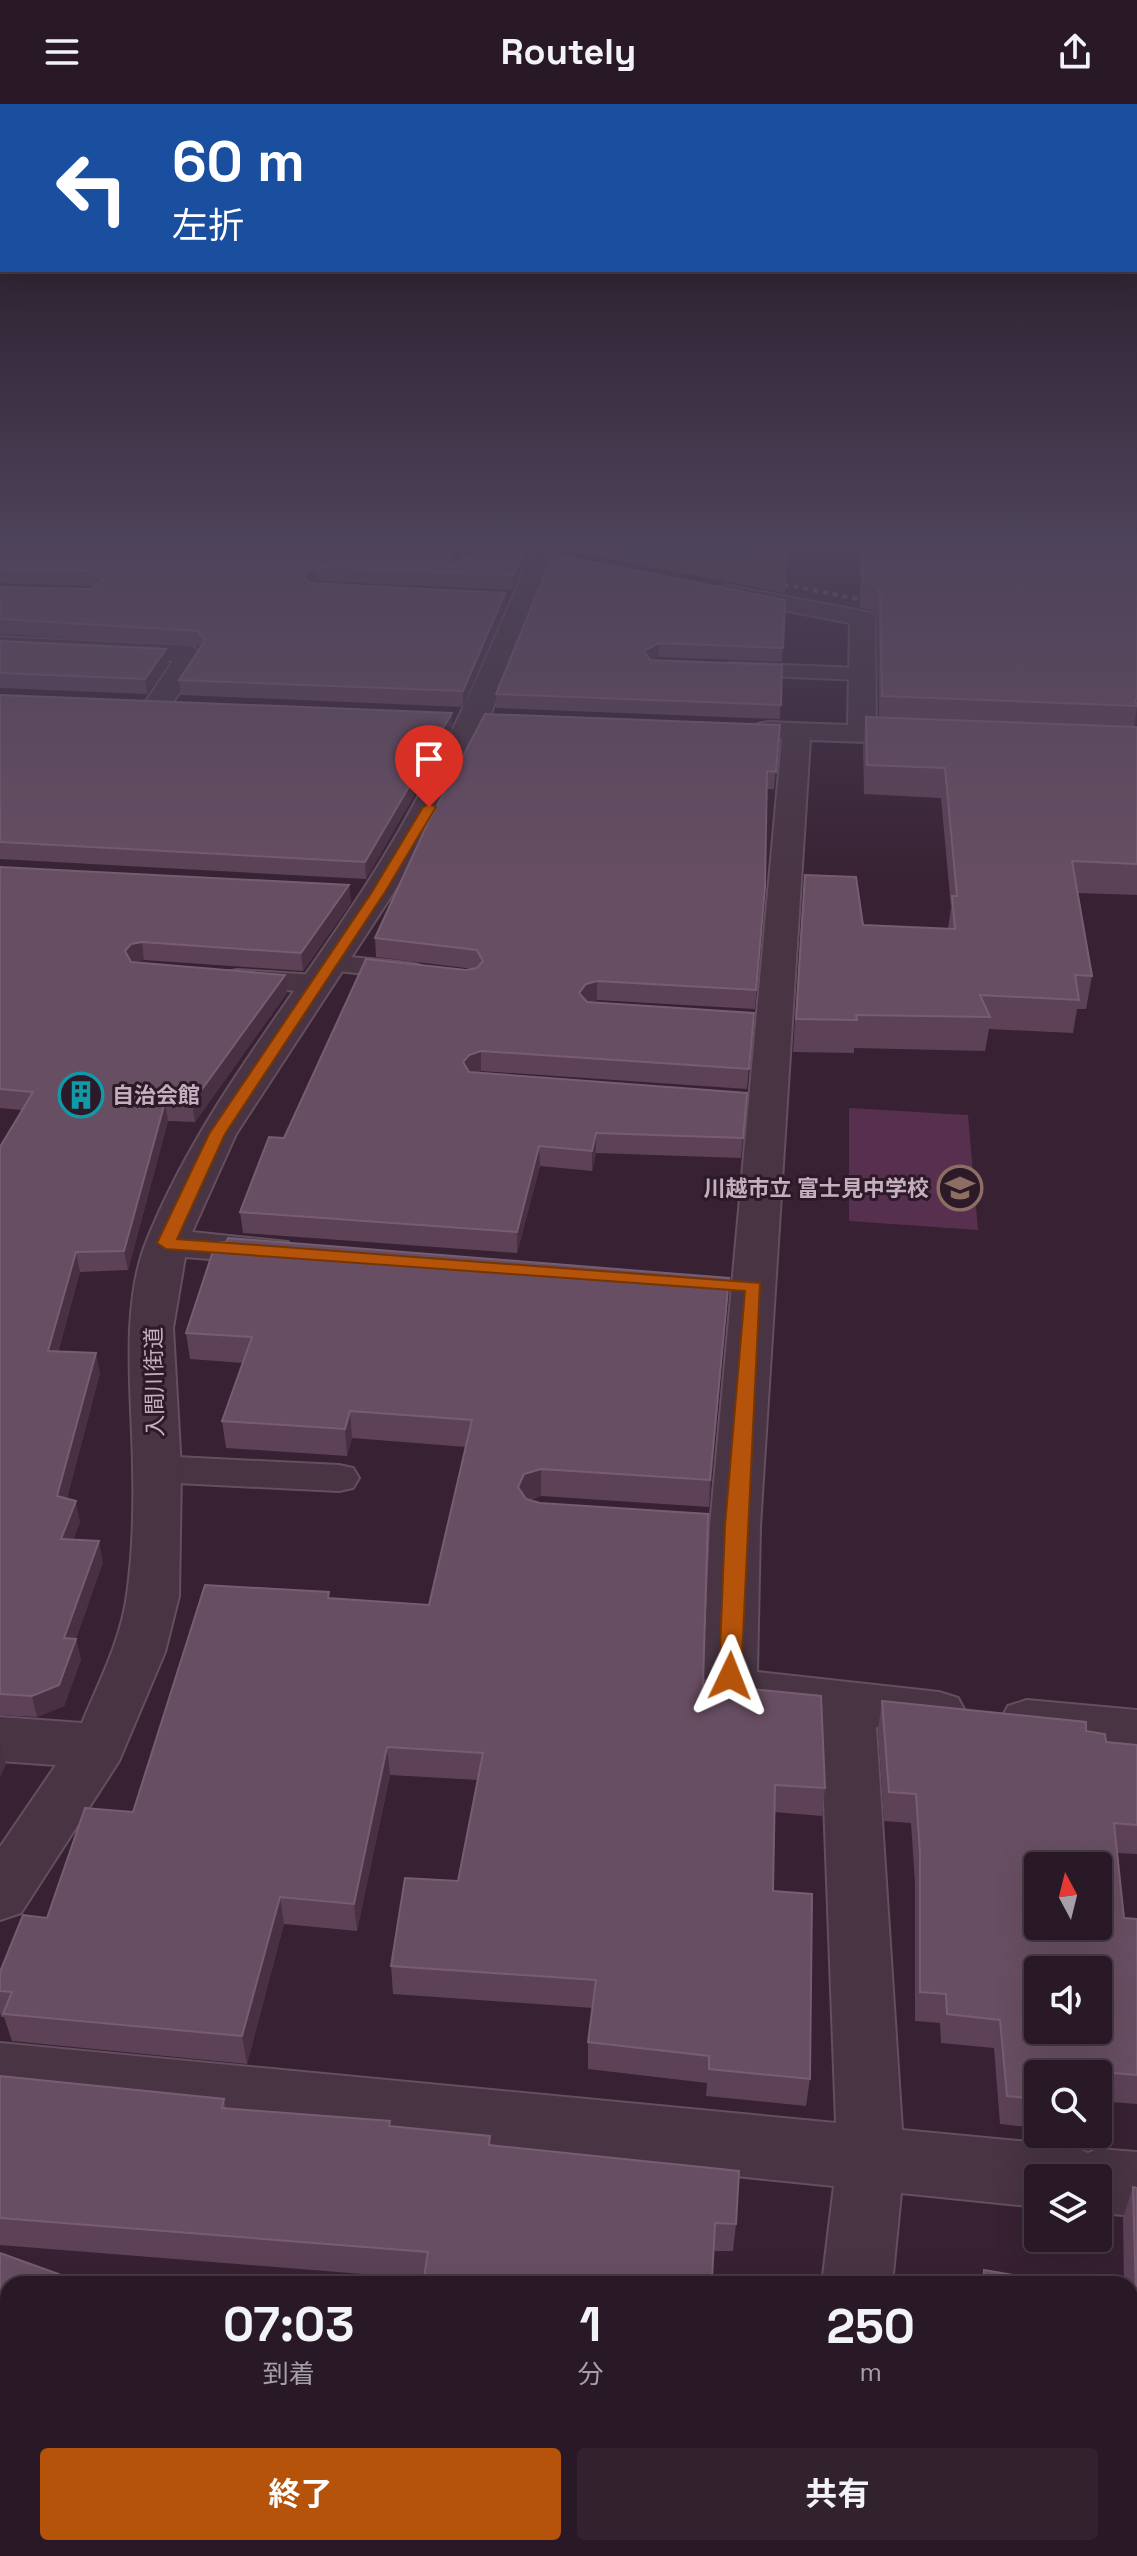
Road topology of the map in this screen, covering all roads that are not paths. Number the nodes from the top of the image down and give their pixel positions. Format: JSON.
{"nodes":[{"id":1,"x":187,"y":659,"type":"edge"},
{"id":2,"x":494,"y":659,"type":"edge"},
{"id":3,"x":862,"y":659,"type":"edge"},
{"id":4,"x":862,"y":674,"type":"junction"},
{"id":5,"x":713,"y":678,"type":"edge"},
{"id":6,"x":127,"y":703,"type":"edge"},
{"id":7,"x":158,"y":704,"type":"junction"},
{"id":8,"x":190,"y":705,"type":"edge"},
{"id":9,"x":736,"y":729,"type":"edge"},
{"id":10,"x":797,"y":731,"type":"junction"},
{"id":11,"x":862,"y":733,"type":"junction"},
{"id":12,"x":954,"y":737,"type":"edge"},
{"id":13,"x":324,"y":973,"type":"junction"},
{"id":14,"x":436,"y":974,"type":"edge"},
{"id":15,"x":206,"y":976,"type":"edge"},
{"id":16,"x":166,"y":1243,"type":"junction"},
{"id":17,"x":309,"y":1254,"type":"edge"},
{"id":18,"x":157,"y":1469,"type":"junction"},
{"id":19,"x":339,"y":1478,"type":"dead end"},
{"id":20,"x":847,"y":1705,"type":"junction"},
{"id":21,"x":1137,"y":1731,"type":"edge"},
{"id":22,"x":0,"y":1739,"type":"edge"},
{"id":23,"x":99,"y":1746,"type":"junction"},
{"id":24,"x":0,"y":1895,"type":"edge"},
{"id":25,"x":0,"y":2072,"type":"edge"},
{"id":26,"x":871,"y":2159,"type":"junction"},
{"id":27,"x":1024,"y":2174,"type":"edge"},
{"id":28,"x":1112,"y":2182,"type":"edge"},
{"id":29,"x":1137,"y":2184,"type":"edge"},
{"id":30,"x":858,"y":2276,"type":"edge"}],
"edges":[{"from":1,"to":7,"type":"street"},
{"from":2,"to":13,"type":"street","name":"入間川街道"},
{"from":3,"to":4,"type":"street"},
{"from":4,"to":5,"type":"lane"},
{"from":4,"to":11,"type":"street"},
{"from":6,"to":7,"type":"street"},
{"from":7,"to":8,"type":"street"},
{"from":9,"to":10,"type":"street"},
{"from":10,"to":11,"type":"street"},
{"from":10,"to":20,"type":"street"},
{"from":11,"to":12,"type":"street"},
{"from":13,"to":14,"type":"lane"},
{"from":13,"to":15,"type":"lane"},
{"from":13,"to":16,"type":"street","name":"入間川街道"},
{"from":16,"to":17,"type":"street"},
{"from":16,"to":18,"type":"street","name":"入間川街道"},
{"from":18,"to":19,"type":"lane"},
{"from":18,"to":23,"type":"street","name":"入間川街道"},
{"from":20,"to":21,"type":"street"},
{"from":20,"to":26,"type":"street"},
{"from":22,"to":23,"type":"street"},
{"from":23,"to":24,"type":"street","name":"入間川街道"},
{"from":25,"to":26,"type":"street"},
{"from":26,"to":27,"type":"street"},
{"from":26,"to":30,"type":"street"},
{"from":28,"to":29,"type":"street"}]}
